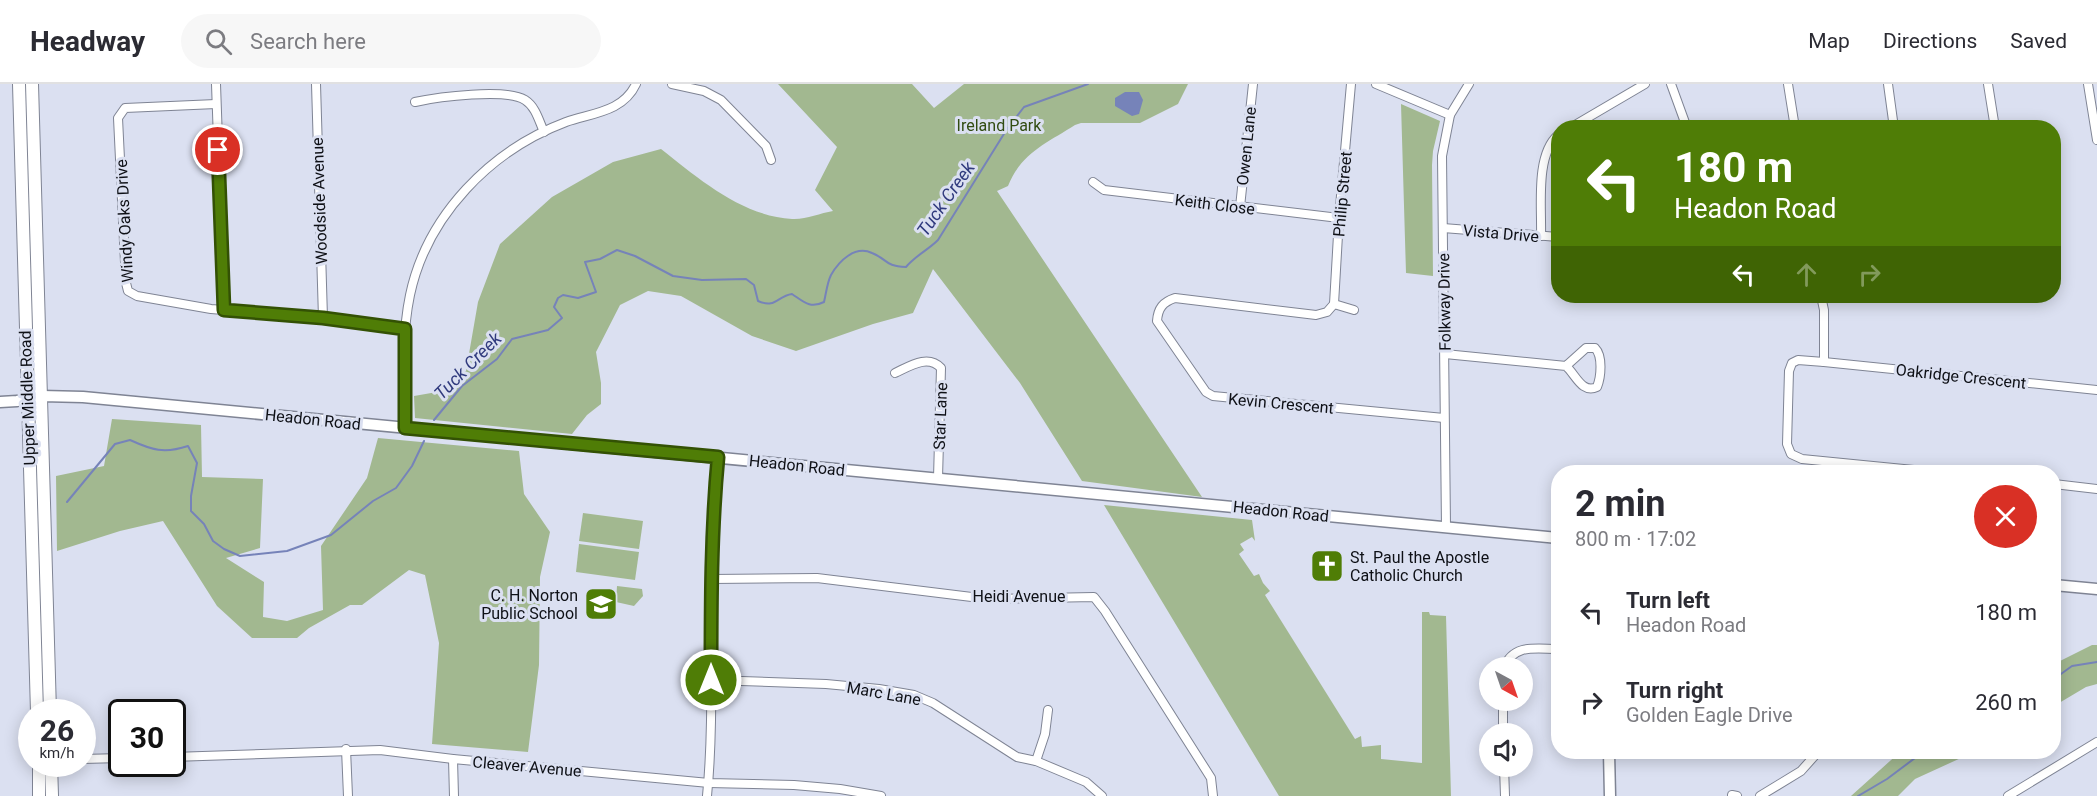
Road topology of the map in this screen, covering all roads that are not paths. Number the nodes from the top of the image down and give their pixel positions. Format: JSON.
{"nodes":[{"id":1,"x":19,"y":84,"type":"edge"},
{"id":2,"x":32,"y":84,"type":"edge"},
{"id":3,"x":216,"y":84,"type":"edge"},
{"id":4,"x":316,"y":84,"type":"edge"},
{"id":5,"x":636,"y":84,"type":"edge"},
{"id":6,"x":672,"y":84,"type":"edge"},
{"id":7,"x":1253,"y":84,"type":"edge"},
{"id":8,"x":1352,"y":84,"type":"edge"},
{"id":9,"x":1376,"y":84,"type":"edge"},
{"id":10,"x":1469,"y":84,"type":"edge"},
{"id":11,"x":1645,"y":84,"type":"edge"},
{"id":12,"x":1671,"y":84,"type":"edge"},
{"id":13,"x":1788,"y":84,"type":"edge"},
{"id":14,"x":1888,"y":84,"type":"edge"},
{"id":15,"x":1988,"y":84,"type":"edge"},
{"id":16,"x":2088,"y":84,"type":"edge"},
{"id":17,"x":415,"y":102,"type":"dead end"},
{"id":18,"x":216,"y":104,"type":"junction"},
{"id":19,"x":1450,"y":115,"type":"junction"},
{"id":20,"x":1584,"y":120,"type":"edge"},
{"id":21,"x":1684,"y":120,"type":"edge"},
{"id":22,"x":1794,"y":120,"type":"edge"},
{"id":23,"x":1893,"y":120,"type":"edge"},
{"id":24,"x":1994,"y":120,"type":"edge"},
{"id":25,"x":544,"y":132,"type":"junction"},
{"id":26,"x":2097,"y":140,"type":"edge"},
{"id":27,"x":1551,"y":143,"type":"edge"},
{"id":28,"x":771,"y":160,"type":"dead end"},
{"id":29,"x":1093,"y":182,"type":"dead end"},
{"id":30,"x":1239,"y":207,"type":"junction"},
{"id":31,"x":1339,"y":218,"type":"junction"},
{"id":32,"x":1443,"y":228,"type":"junction"},
{"id":33,"x":1541,"y":236,"type":"junction"},
{"id":34,"x":1551,"y":237,"type":"edge"},
{"id":35,"x":1822,"y":303,"type":"edge"},
{"id":36,"x":1334,"y":304,"type":"junction"},
{"id":37,"x":224,"y":310,"type":"junction"},
{"id":38,"x":1354,"y":310,"type":"dead end"},
{"id":39,"x":323,"y":318,"type":"junction"},
{"id":40,"x":405,"y":329,"type":"junction"},
{"id":41,"x":1445,"y":354,"type":"junction"},
{"id":42,"x":1824,"y":362,"type":"junction"},
{"id":43,"x":1566,"y":366,"type":"junction"},
{"id":44,"x":896,"y":374,"type":"dead end"},
{"id":45,"x":2097,"y":390,"type":"edge"},
{"id":46,"x":42,"y":396,"type":"junction"},
{"id":47,"x":27,"y":400,"type":"junction"},
{"id":48,"x":0,"y":402,"type":"edge"},
{"id":49,"x":1444,"y":418,"type":"junction"},
{"id":50,"x":405,"y":428,"type":"junction"},
{"id":51,"x":718,"y":457,"type":"junction"},
{"id":52,"x":1863,"y":465,"type":"edge"},
{"id":53,"x":938,"y":478,"type":"junction"},
{"id":54,"x":2061,"y":485,"type":"edge"},
{"id":55,"x":2097,"y":489,"type":"edge"},
{"id":56,"x":1446,"y":527,"type":"junction"},
{"id":57,"x":1551,"y":537,"type":"edge"},
{"id":58,"x":711,"y":579,"type":"junction"},
{"id":59,"x":2061,"y":586,"type":"edge"},
{"id":60,"x":2097,"y":589,"type":"edge"},
{"id":61,"x":1551,"y":649,"type":"edge"},
{"id":62,"x":1510,"y":657,"type":"edge"},
{"id":63,"x":711,"y":680,"type":"junction"},
{"id":64,"x":37,"y":699,"type":"edge"},
{"id":65,"x":50,"y":699,"type":"edge"},
{"id":66,"x":1048,"y":710,"type":"dead end"},
{"id":67,"x":2097,"y":741,"type":"edge"},
{"id":68,"x":346,"y":749,"type":"junction"},
{"id":69,"x":186,"y":755,"type":"edge"},
{"id":70,"x":453,"y":759,"type":"junction"},
{"id":71,"x":1609,"y":759,"type":"edge"},
{"id":72,"x":1812,"y":759,"type":"edge"},
{"id":73,"x":1036,"y":761,"type":"junction"},
{"id":74,"x":39,"y":777,"type":"edge"},
{"id":75,"x":51,"y":777,"type":"edge"},
{"id":76,"x":1504,"y":777,"type":"edge"},
{"id":77,"x":709,"y":783,"type":"junction"},
{"id":78,"x":39,"y":796,"type":"edge"},
{"id":79,"x":52,"y":796,"type":"edge"},
{"id":80,"x":348,"y":796,"type":"edge"},
{"id":81,"x":454,"y":796,"type":"edge"},
{"id":82,"x":707,"y":796,"type":"edge"},
{"id":83,"x":881,"y":796,"type":"edge"},
{"id":84,"x":1102,"y":796,"type":"edge"},
{"id":85,"x":1213,"y":796,"type":"edge"},
{"id":86,"x":1505,"y":796,"type":"edge"},
{"id":87,"x":1610,"y":796,"type":"edge"},
{"id":88,"x":1760,"y":796,"type":"edge"},
{"id":89,"x":2008,"y":796,"type":"edge"}],
"edges":[{"from":1,"to":47,"type":"main road","name":"Upper Middle Road"},
{"from":2,"to":46,"type":"main road","name":"Upper Middle Road"},
{"from":3,"to":18,"type":"street"},
{"from":4,"to":39,"type":"street","name":"Woodside Avenue"},
{"from":5,"to":25,"type":"street"},
{"from":6,"to":28,"type":"street"},
{"from":7,"to":30,"type":"street","name":"Owen Lane"},
{"from":8,"to":31,"type":"street","name":"Philip Street"},
{"from":9,"to":19,"type":"street"},
{"from":10,"to":19,"type":"street","name":"Folkway Drive"},
{"from":11,"to":20,"type":"street"},
{"from":12,"to":21,"type":"street"},
{"from":13,"to":22,"type":"street"},
{"from":14,"to":23,"type":"street"},
{"from":15,"to":24,"type":"street"},
{"from":16,"to":26,"type":"street"},
{"from":17,"to":25,"type":"street"},
{"from":18,"to":37,"type":"street"},
{"from":18,"to":37,"type":"street","name":"Windy Oaks Drive"},
{"from":19,"to":32,"type":"street","name":"Folkway Drive"},
{"from":25,"to":40,"type":"street"},
{"from":27,"to":33,"type":"street"},
{"from":29,"to":30,"type":"street","name":"Keith Close"},
{"from":30,"to":31,"type":"street","name":"Keith Close"},
{"from":31,"to":36,"type":"street","name":"Philip Street"},
{"from":32,"to":33,"type":"street","name":"Vista Drive"},
{"from":32,"to":41,"type":"street","name":"Folkway Drive"},
{"from":33,"to":34,"type":"street","name":"Vista Drive"},
{"from":35,"to":42,"type":"street"},
{"from":36,"to":38,"type":"street"},
{"from":36,"to":49,"type":"street","name":"Kevin Crescent"},
{"from":37,"to":39,"type":"street","name":"Windy Oaks Drive"},
{"from":39,"to":40,"type":"street","name":"Windy Oaks Drive"},
{"from":40,"to":50,"type":"street"},
{"from":41,"to":43,"type":"street"},
{"from":41,"to":49,"type":"street","name":"Folkway Drive"},
{"from":42,"to":45,"type":"street","name":"Oakridge Crescent"},
{"from":42,"to":52,"type":"street","name":"Oakridge Crescent"},
{"from":43,"to":43,"type":"street"},
{"from":44,"to":53,"type":"street","name":"Star Lane"},
{"from":46,"to":47,"type":"street","name":"Headon Road"},
{"from":46,"to":50,"type":"street","name":"Headon Road"},
{"from":46,"to":65,"type":"main road","name":"Upper Middle Road"},
{"from":47,"to":48,"type":"street","name":"Headon Road"},
{"from":47,"to":64,"type":"main road","name":"Upper Middle Road"},
{"from":49,"to":56,"type":"street","name":"Folkway Drive"},
{"from":50,"to":51,"type":"street","name":"Headon Road"},
{"from":51,"to":53,"type":"street","name":"Headon Road"},
{"from":51,"to":58,"type":"street"},
{"from":53,"to":56,"type":"street","name":"Headon Road"},
{"from":54,"to":55,"type":"street"},
{"from":56,"to":57,"type":"street","name":"Headon Road"},
{"from":58,"to":63,"type":"street"},
{"from":58,"to":85,"type":"street","name":"Heidi Avenue"},
{"from":59,"to":60,"type":"street"},
{"from":61,"to":62,"type":"street"},
{"from":63,"to":73,"type":"street","name":"Marc Lane"},
{"from":63,"to":77,"type":"street"},
{"from":66,"to":73,"type":"street"},
{"from":67,"to":89,"type":"street"},
{"from":68,"to":69,"type":"street","name":"Cleaver Avenue"},
{"from":68,"to":70,"type":"street","name":"Cleaver Avenue"},
{"from":68,"to":80,"type":"street"},
{"from":70,"to":77,"type":"street","name":"Cleaver Avenue"},
{"from":70,"to":81,"type":"street"},
{"from":71,"to":87,"type":"street"},
{"from":72,"to":88,"type":"street"},
{"from":73,"to":84,"type":"street","name":"Marc Lane"},
{"from":74,"to":78,"type":"main road"},
{"from":75,"to":79,"type":"main road"},
{"from":76,"to":86,"type":"street"},
{"from":77,"to":82,"type":"street"},
{"from":77,"to":83,"type":"street","name":"Cleaver Avenue"}]}
